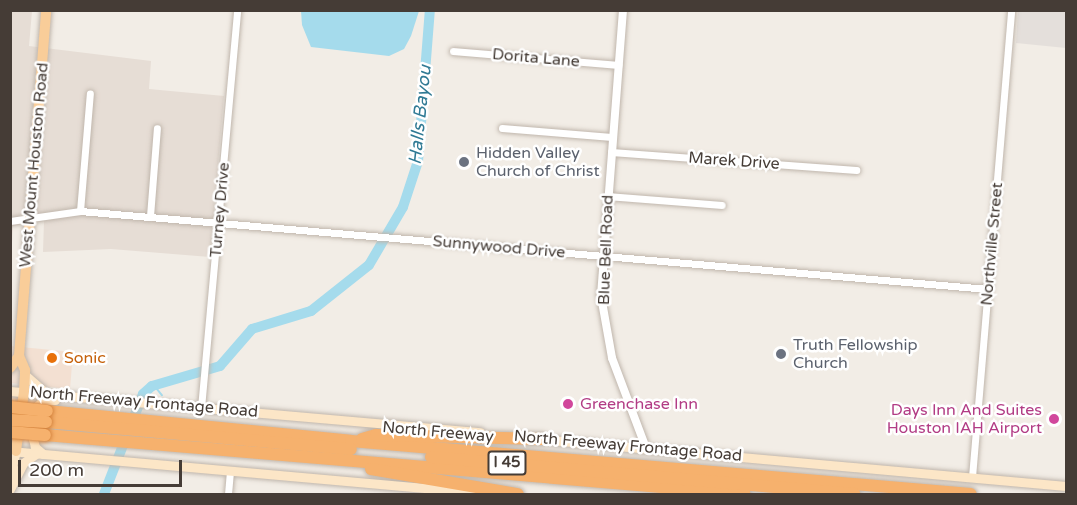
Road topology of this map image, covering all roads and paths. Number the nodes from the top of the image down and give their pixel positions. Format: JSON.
{"nodes":[{"id":1,"x":46,"y":10,"type":"edge"},
{"id":2,"x":237,"y":10,"type":"edge"},
{"id":3,"x":623,"y":10,"type":"edge"},
{"id":4,"x":1011,"y":10,"type":"edge"},
{"id":5,"x":453,"y":51,"type":"dead end"},
{"id":6,"x":618,"y":65,"type":"junction"},
{"id":7,"x":90,"y":93,"type":"dead end"},
{"id":8,"x":157,"y":128,"type":"dead end"},
{"id":9,"x":502,"y":128,"type":"dead end"},
{"id":10,"x":612,"y":137,"type":"junction"},
{"id":11,"x":611,"y":152,"type":"junction"},
{"id":12,"x":856,"y":170,"type":"dead end"},
{"id":13,"x":607,"y":196,"type":"junction"},
{"id":14,"x":722,"y":205,"type":"dead end"},
{"id":15,"x":80,"y":211,"type":"junction"},
{"id":16,"x":150,"y":216,"type":"junction"},
{"id":17,"x":29,"y":218,"type":"junction"},
{"id":18,"x":10,"y":221,"type":"edge"},
{"id":19,"x":219,"y":224,"type":"junction"},
{"id":20,"x":602,"y":256,"type":"junction"},
{"id":21,"x":988,"y":289,"type":"junction"},
{"id":22,"x":20,"y":356,"type":"junction"},
{"id":23,"x":10,"y":368,"type":"edge"},
{"id":24,"x":25,"y":375,"type":"junction"},
{"id":25,"x":10,"y":391,"type":"edge"},
{"id":26,"x":24,"y":392,"type":"junction"},
{"id":27,"x":48,"y":394,"type":"junction"},
{"id":28,"x":120,"y":400,"type":"junction"},
{"id":29,"x":10,"y":407,"type":"edge"},
{"id":30,"x":201,"y":408,"type":"junction"},
{"id":31,"x":10,"y":420,"type":"edge"},
{"id":32,"x":46,"y":423,"type":"junction"},
{"id":33,"x":114,"y":428,"type":"junction"},
{"id":34,"x":10,"y":432,"type":"edge"},
{"id":35,"x":159,"y":432,"type":"junction"},
{"id":36,"x":543,"y":439,"type":"junction"},
{"id":37,"x":351,"y":441,"type":"junction"},
{"id":38,"x":645,"y":448,"type":"junction"},
{"id":39,"x":13,"y":451,"type":"edge"},
{"id":40,"x":42,"y":454,"type":"junction"},
{"id":41,"x":336,"y":459,"type":"junction"},
{"id":42,"x":230,"y":471,"type":"junction"},
{"id":43,"x":10,"y":475,"type":"edge"},
{"id":44,"x":972,"y":477,"type":"junction"},
{"id":45,"x":1066,"y":486,"type":"edge"},
{"id":46,"x":10,"y":489,"type":"edge"},
{"id":47,"x":454,"y":493,"type":"edge"},
{"id":48,"x":228,"y":495,"type":"edge"},
{"id":49,"x":489,"y":495,"type":"edge"},
{"id":50,"x":518,"y":495,"type":"edge"},
{"id":51,"x":745,"y":495,"type":"edge"},
{"id":52,"x":854,"y":495,"type":"edge"},
{"id":53,"x":971,"y":495,"type":"edge"}],
"edges":[{"from":1,"to":17,"type":"main road","name":"West Mount Houston Road"},
{"from":2,"to":19,"type":"street","name":"Turney Drive"},
{"from":3,"to":6,"type":"street","name":"Blue Bell Road"},
{"from":4,"to":21,"type":"street","name":"Northville Street"},
{"from":5,"to":6,"type":"street","name":"Dorita Lane"},
{"from":6,"to":10,"type":"street","name":"Blue Bell Road"},
{"from":7,"to":15,"type":"street"},
{"from":8,"to":16,"type":"street"},
{"from":9,"to":10,"type":"street"},
{"from":10,"to":11,"type":"street","name":"Blue Bell Road"},
{"from":11,"to":12,"type":"street","name":"Marek Drive"},
{"from":11,"to":13,"type":"street","name":"Blue Bell Road"},
{"from":13,"to":14,"type":"street"},
{"from":13,"to":20,"type":"street","name":"Blue Bell Road"},
{"from":15,"to":16,"type":"street","name":"Sunnywood Drive"},
{"from":15,"to":17,"type":"street","name":"Sunnywood Drive"},
{"from":16,"to":19,"type":"street","name":"Sunnywood Drive"},
{"from":17,"to":18,"type":"street","name":"Sunnywood Drive"},
{"from":17,"to":22,"type":"main road","name":"West Mount Houston Road"},
{"from":19,"to":20,"type":"street","name":"Sunnywood Drive"},
{"from":19,"to":30,"type":"street","name":"Turney Drive"},
{"from":20,"to":21,"type":"street","name":"Sunnywood Drive"},
{"from":20,"to":38,"type":"street","name":"Blue Bell Road"},
{"from":21,"to":44,"type":"street","name":"Northville Street"},
{"from":22,"to":23,"type":"main road"},
{"from":22,"to":24,"type":"main road","name":"West Mount Houston Road"},
{"from":24,"to":26,"type":"main road","name":"West Mount Houston Road"},
{"from":24,"to":27,"type":"main road"},
{"from":25,"to":26,"type":"main road","name":"North Freeway Frontage Road"},
{"from":26,"to":27,"type":"main road","name":"North Freeway Frontage Road"},
{"from":26,"to":39,"type":"main road","name":"West Mount Houston Road"},
{"from":27,"to":28,"type":"main road","name":"North Freeway Frontage Road"},
{"from":28,"to":30,"type":"main road","name":"North Freeway Frontage Road"},
{"from":28,"to":40,"type":"main road"},
{"from":29,"to":32,"type":"highway","name":"North Freeway","number":"I 45","bridge":true},
{"from":30,"to":36,"type":"main road","name":"North Freeway Frontage Road"},
{"from":31,"to":32,"type":"highway","name":"North Freeway","number":"I 45","bridge":true},
{"from":32,"to":33,"type":"highway","name":"North Freeway","number":"I 45"},
{"from":32,"to":34,"type":"highway","name":"North Freeway","number":"I 45","bridge":true},
{"from":33,"to":35,"type":"highway","name":"North Freeway","number":"I 45"},
{"from":33,"to":35,"type":"highway","name":"North Freeway","number":"I 45"},
{"from":35,"to":37,"type":"highway","name":"North Freeway","number":"I 45"},
{"from":35,"to":41,"type":"highway","name":"North Freeway","number":"I 45"},
{"from":35,"to":52,"type":"highway","name":"North Freeway","number":"I 45"},
{"from":36,"to":37,"type":"highway"},
{"from":36,"to":38,"type":"main road","name":"North Freeway Frontage Road"},
{"from":37,"to":53,"type":"highway","name":"North Freeway","number":"I 45"},
{"from":38,"to":44,"type":"main road","name":"North Freeway Frontage Road"},
{"from":39,"to":40,"type":"main road"},
{"from":39,"to":43,"type":"main road","name":"West Mount Houston Road"},
{"from":40,"to":42,"type":"main road"},
{"from":40,"to":46,"type":"main road"},
{"from":41,"to":50,"type":"highway"},
{"from":41,"to":51,"type":"highway","name":"North Freeway","number":"I 45"},
{"from":42,"to":47,"type":"main road"},
{"from":42,"to":48,"type":"street"},
{"from":44,"to":45,"type":"main road","name":"North Freeway Frontage Road"},
{"from":47,"to":49,"type":"main road"}]}
